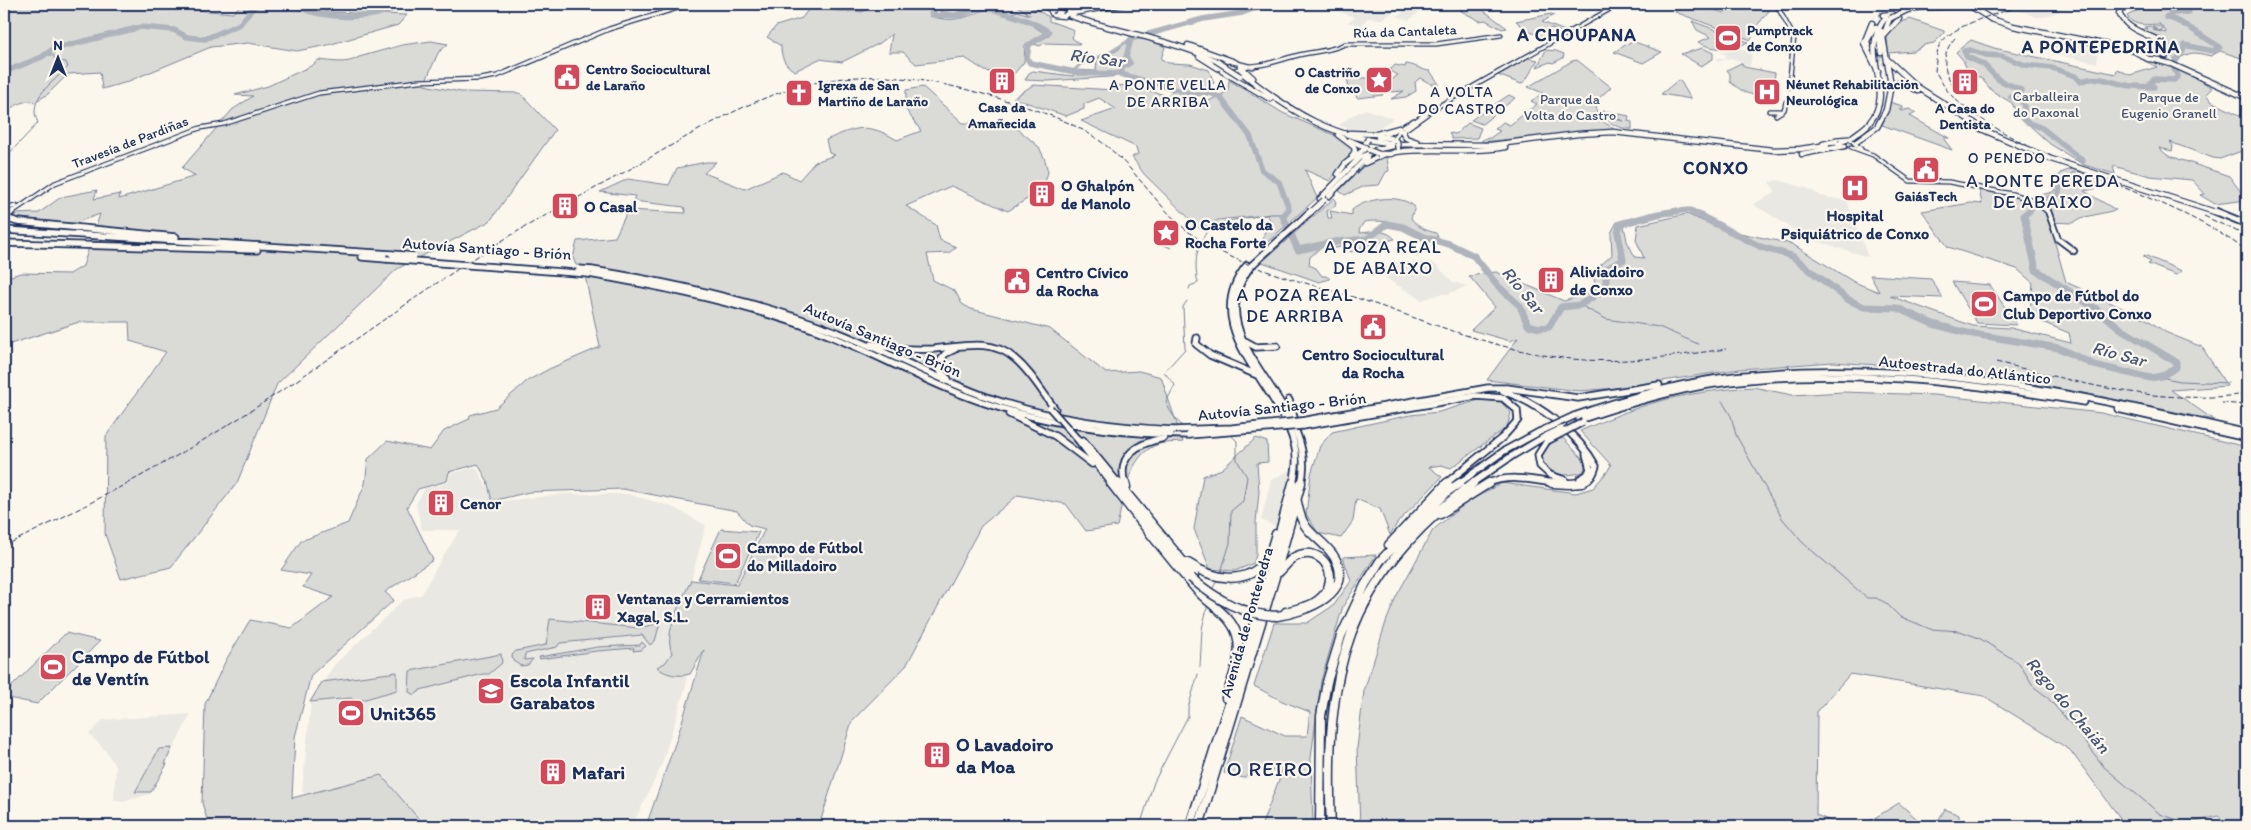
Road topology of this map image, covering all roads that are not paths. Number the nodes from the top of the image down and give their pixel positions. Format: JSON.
{"nodes":[{"id":1,"x":691,"y":4,"type":"edge"},
{"id":2,"x":1034,"y":4,"type":"edge"},
{"id":3,"x":1039,"y":4,"type":"edge"},
{"id":4,"x":1044,"y":4,"type":"edge"},
{"id":5,"x":1123,"y":4,"type":"edge"},
{"id":6,"x":1619,"y":4,"type":"edge"},
{"id":7,"x":1776,"y":4,"type":"edge"},
{"id":8,"x":1933,"y":4,"type":"edge"},
{"id":9,"x":1961,"y":4,"type":"edge"},
{"id":10,"x":2135,"y":4,"type":"edge"},
{"id":11,"x":1920,"y":5,"type":"edge"},
{"id":12,"x":1968,"y":5,"type":"edge"},
{"id":13,"x":1981,"y":5,"type":"edge"},
{"id":14,"x":1061,"y":12,"type":"junction"},
{"id":15,"x":1080,"y":14,"type":"junction"},
{"id":16,"x":1906,"y":16,"type":"dead end"},
{"id":17,"x":1887,"y":18,"type":"junction"},
{"id":18,"x":1992,"y":18,"type":"junction"},
{"id":19,"x":1899,"y":21,"type":"junction"},
{"id":20,"x":1881,"y":22,"type":"junction"},
{"id":21,"x":1872,"y":23,"type":"dead end"},
{"id":22,"x":1119,"y":29,"type":"junction"},
{"id":23,"x":1501,"y":35,"type":"dead end"},
{"id":24,"x":1884,"y":39,"type":"junction"},
{"id":25,"x":1859,"y":40,"type":"dead end"},
{"id":26,"x":1168,"y":41,"type":"junction"},
{"id":27,"x":1864,"y":47,"type":"junction"},
{"id":28,"x":2164,"y":48,"type":"junction"},
{"id":29,"x":2154,"y":51,"type":"junction"},
{"id":30,"x":1871,"y":52,"type":"dead end"},
{"id":31,"x":1885,"y":54,"type":"junction"},
{"id":32,"x":2142,"y":54,"type":"junction"},
{"id":33,"x":2166,"y":56,"type":"junction"},
{"id":34,"x":2156,"y":60,"type":"junction"},
{"id":35,"x":2180,"y":67,"type":"junction"},
{"id":36,"x":1240,"y":68,"type":"junction"},
{"id":37,"x":1220,"y":69,"type":"junction"},
{"id":38,"x":1894,"y":72,"type":"tunnel mouth"},
{"id":39,"x":1881,"y":76,"type":"junction"},
{"id":40,"x":1788,"y":87,"type":"dead end"},
{"id":41,"x":1887,"y":91,"type":"junction"},
{"id":42,"x":2247,"y":97,"type":"edge"},
{"id":43,"x":1271,"y":98,"type":"junction"},
{"id":44,"x":1930,"y":99,"type":"junction"},
{"id":45,"x":1786,"y":102,"type":"dead end"},
{"id":46,"x":1769,"y":111,"type":"dead end"},
{"id":47,"x":1781,"y":112,"type":"junction"},
{"id":48,"x":1426,"y":114,"type":"junction"},
{"id":49,"x":1784,"y":118,"type":"dead end"},
{"id":50,"x":1405,"y":125,"type":"junction"},
{"id":51,"x":1974,"y":125,"type":"junction"},
{"id":52,"x":1328,"y":127,"type":"junction"},
{"id":53,"x":1399,"y":128,"type":"junction"},
{"id":54,"x":1338,"y":133,"type":"junction"},
{"id":55,"x":1382,"y":137,"type":"junction"},
{"id":56,"x":1396,"y":141,"type":"junction"},
{"id":57,"x":1417,"y":142,"type":"junction"},
{"id":58,"x":1848,"y":142,"type":"junction"},
{"id":59,"x":1368,"y":144,"type":"junction"},
{"id":60,"x":1408,"y":144,"type":"junction"},
{"id":61,"x":1506,"y":145,"type":"junction"},
{"id":62,"x":1828,"y":145,"type":"junction"},
{"id":63,"x":1719,"y":148,"type":"junction"},
{"id":64,"x":1397,"y":151,"type":"junction"},
{"id":65,"x":1383,"y":152,"type":"junction"},
{"id":66,"x":1350,"y":159,"type":"junction"},
{"id":67,"x":1323,"y":198,"type":"junction"},
{"id":68,"x":22,"y":204,"type":"junction"},
{"id":69,"x":4,"y":210,"type":"edge"},
{"id":70,"x":6,"y":216,"type":"edge"},
{"id":71,"x":2247,"y":223,"type":"edge"},
{"id":72,"x":5,"y":231,"type":"edge"},
{"id":73,"x":4,"y":242,"type":"edge"},
{"id":74,"x":255,"y":248,"type":"junction"},
{"id":75,"x":2074,"y":251,"type":"dead end"},
{"id":76,"x":1249,"y":266,"type":"junction"},
{"id":77,"x":590,"y":272,"type":"junction"},
{"id":78,"x":1242,"y":337,"type":"junction"},
{"id":79,"x":1197,"y":338,"type":"dead end"},
{"id":80,"x":854,"y":339,"type":"junction"},
{"id":81,"x":1277,"y":346,"type":"dead end"},
{"id":82,"x":1735,"y":376,"type":"junction"},
{"id":83,"x":1260,"y":378,"type":"junction"},
{"id":84,"x":959,"y":386,"type":"junction"},
{"id":85,"x":1479,"y":389,"type":"junction"},
{"id":86,"x":1289,"y":400,"type":"dead end"},
{"id":87,"x":1444,"y":401,"type":"junction"},
{"id":88,"x":985,"y":403,"type":"junction"},
{"id":89,"x":1052,"y":408,"type":"junction"},
{"id":90,"x":1578,"y":419,"type":"junction"},
{"id":91,"x":1302,"y":424,"type":"junction"},
{"id":92,"x":1291,"y":426,"type":"junction"},
{"id":93,"x":1297,"y":434,"type":"junction"},
{"id":94,"x":2247,"y":434,"type":"edge"},
{"id":95,"x":1179,"y":435,"type":"junction"},
{"id":96,"x":1543,"y":436,"type":"junction"},
{"id":97,"x":2247,"y":438,"type":"edge"},
{"id":98,"x":1081,"y":440,"type":"junction"},
{"id":99,"x":1104,"y":474,"type":"junction"},
{"id":100,"x":1130,"y":495,"type":"junction"},
{"id":101,"x":1296,"y":500,"type":"junction"},
{"id":102,"x":1426,"y":523,"type":"junction"},
{"id":103,"x":1281,"y":531,"type":"junction"},
{"id":104,"x":1173,"y":554,"type":"junction"},
{"id":105,"x":1380,"y":561,"type":"junction"},
{"id":106,"x":1193,"y":576,"type":"junction"},
{"id":107,"x":1275,"y":577,"type":"junction"},
{"id":108,"x":1276,"y":614,"type":"junction"},
{"id":109,"x":1224,"y":718,"type":"junction"},
{"id":110,"x":1190,"y":826,"type":"edge"},
{"id":111,"x":1199,"y":826,"type":"edge"},
{"id":112,"x":1320,"y":826,"type":"edge"},
{"id":113,"x":1331,"y":826,"type":"edge"}],
"edges":[{"from":1,"to":68,"type":"street","name":"Travesía de Pardiñas"},
{"from":2,"to":14,"type":"main road"},
{"from":3,"to":14,"type":"main road"},
{"from":4,"to":14,"type":"main road"},
{"from":5,"to":15,"type":"main road"},
{"from":6,"to":48,"type":"street"},
{"from":7,"to":40,"type":"street"},
{"from":8,"to":11,"type":"highway"},
{"from":9,"to":11,"type":"highway"},
{"from":10,"to":28,"type":"main road"},
{"from":11,"to":12,"type":"highway"},
{"from":11,"to":17,"type":"highway","bridge":true},
{"from":11,"to":17,"type":"highway","bridge":true},
{"from":12,"to":13,"type":"main road"},
{"from":12,"to":18,"type":"main road"},
{"from":13,"to":18,"type":"main road"},
{"from":14,"to":15,"type":"main road"},
{"from":14,"to":22,"type":"main road"},
{"from":14,"to":22,"type":"main road"},
{"from":15,"to":22,"type":"main road"},
{"from":16,"to":19,"type":"highway"},
{"from":17,"to":19,"type":"highway"},
{"from":17,"to":20,"type":"highway"},
{"from":17,"to":24,"type":"highway"},
{"from":17,"to":41,"type":"highway"},
{"from":18,"to":32,"type":"main road"},
{"from":19,"to":24,"type":"highway"},
{"from":20,"to":30,"type":"highway"},
{"from":20,"to":39,"type":"highway"},
{"from":21,"to":27,"type":"highway"},
{"from":22,"to":26,"type":"main road"},
{"from":23,"to":36,"type":"street","name":"Rúa da Cantaleta"},
{"from":24,"to":31,"type":"highway"},
{"from":25,"to":27,"type":"highway"},
{"from":26,"to":36,"type":"main road","bridge":true},
{"from":26,"to":36,"type":"main road"},
{"from":26,"to":37,"type":"main road"},
{"from":27,"to":39,"type":"highway"},
{"from":28,"to":29,"type":"main road"},
{"from":28,"to":33,"type":"main road"},
{"from":29,"to":32,"type":"main road"},
{"from":29,"to":33,"type":"main road"},
{"from":31,"to":41,"type":"highway"},
{"from":31,"to":51,"type":"highway"},
{"from":32,"to":34,"type":"main road"},
{"from":33,"to":34,"type":"main road"},
{"from":33,"to":35,"type":"main road"},
{"from":34,"to":35,"type":"main road"},
{"from":35,"to":42,"type":"main road"},
{"from":36,"to":37,"type":"street"},
{"from":36,"to":37,"type":"street"},
{"from":36,"to":43,"type":"main road"},
{"from":37,"to":43,"type":"main road"},
{"from":38,"to":44,"type":"highway"},
{"from":39,"to":41,"type":"highway"},
{"from":41,"to":44,"type":"highway"},
{"from":41,"to":58,"type":"highway"},
{"from":41,"to":58,"type":"highway"},
{"from":41,"to":58,"type":"highway"},
{"from":43,"to":52,"type":"main road"},
{"from":43,"to":54,"type":"main road"},
{"from":44,"to":51,"type":"highway"},
{"from":45,"to":47,"type":"street"},
{"from":46,"to":47,"type":"street"},
{"from":47,"to":49,"type":"street"},
{"from":48,"to":50,"type":"street"},
{"from":48,"to":57,"type":"highway"},
{"from":50,"to":53,"type":"street"},
{"from":50,"to":56,"type":"street"},
{"from":51,"to":71,"type":"highway","bridge":true},
{"from":52,"to":54,"type":"main road"},
{"from":52,"to":60,"type":"main road"},
{"from":53,"to":54,"type":"main road"},
{"from":53,"to":55,"type":"street"},
{"from":54,"to":59,"type":"main road"},
{"from":54,"to":59,"type":"main road"},
{"from":54,"to":66,"type":"highway"},
{"from":55,"to":56,"type":"main road"},
{"from":55,"to":59,"type":"main road"},
{"from":56,"to":57,"type":"highway"},
{"from":56,"to":64,"type":"main road","bridge":true},
{"from":57,"to":61,"type":"highway"},
{"from":58,"to":62,"type":"highway"},
{"from":58,"to":63,"type":"highway"},
{"from":58,"to":75,"type":"street"},
{"from":59,"to":65,"type":"main road","bridge":true},
{"from":59,"to":66,"type":"highway"},
{"from":60,"to":61,"type":"highway"},
{"from":60,"to":65,"type":"highway"},
{"from":61,"to":62,"type":"highway"},
{"from":61,"to":63,"type":"highway"},
{"from":61,"to":64,"type":"highway"},
{"from":61,"to":65,"type":"highway"},
{"from":62,"to":63,"type":"highway"},
{"from":64,"to":65,"type":"main road"},
{"from":65,"to":67,"type":"highway"},
{"from":65,"to":67,"type":"highway"},
{"from":66,"to":67,"type":"highway"},
{"from":67,"to":76,"type":"highway","bridge":true},
{"from":68,"to":69,"type":"street"},
{"from":68,"to":70,"type":"street"},
{"from":70,"to":72,"type":"highway"},
{"from":70,"to":74,"type":"highway"},
{"from":72,"to":74,"type":"highway","name":"Autovía Santiago - Brión"},
{"from":73,"to":74,"type":"highway"},
{"from":74,"to":77,"type":"highway","name":"Autovía Santiago - Brión","bridge":true},
{"from":74,"to":77,"type":"highway","name":"Autovía Santiago - Brión","bridge":true},
{"from":76,"to":78,"type":"highway"},
{"from":76,"to":83,"type":"highway"},
{"from":77,"to":80,"type":"highway","name":"Autovía Santiago - Brión"},
{"from":77,"to":88,"type":"highway","name":"Autovía Santiago - Brión"},
{"from":78,"to":81,"type":"highway"},
{"from":78,"to":92,"type":"highway"},
{"from":79,"to":83,"type":"highway"},
{"from":80,"to":84,"type":"highway","name":"Autovía Santiago - Brión"},
{"from":80,"to":89,"type":"highway"},
{"from":82,"to":85,"type":"highway"},
{"from":82,"to":90,"type":"highway","name":"Autoestrada do Atlántico"},
{"from":82,"to":94,"type":"highway","name":"Autoestrada do Atlántico"},
{"from":83,"to":92,"type":"highway"},
{"from":84,"to":89,"type":"highway"},
{"from":84,"to":91,"type":"highway","name":"Autovía Santiago - Brión","bridge":true},
{"from":85,"to":91,"type":"highway","name":"Autovía Santiago - Brión"},
{"from":85,"to":102,"type":"highway"},
{"from":86,"to":93,"type":"highway"},
{"from":87,"to":91,"type":"highway","name":"Autovía Santiago - Brión"},
{"from":87,"to":96,"type":"highway"},
{"from":87,"to":105,"type":"highway"},
{"from":88,"to":95,"type":"highway","name":"Autovía Santiago - Brión"},
{"from":88,"to":99,"type":"highway"},
{"from":89,"to":98,"type":"highway","bridge":true},
{"from":90,"to":96,"type":"highway","bridge":true},
{"from":90,"to":96,"type":"highway","name":"Autoestrada do Atlántico","bridge":true},
{"from":90,"to":97,"type":"highway","name":"Autoestrada do Atlántico"},
{"from":91,"to":95,"type":"highway","name":"Autovía Santiago - Brión","bridge":true},
{"from":92,"to":93,"type":"highway","name":"Avenida de Pontevedra"},
{"from":92,"to":103,"type":"highway","name":"Avenida de Pontevedra"},
{"from":93,"to":101,"type":"highway","name":"Avenida de Pontevedra"},
{"from":95,"to":100,"type":"highway"},
{"from":96,"to":102,"type":"highway","name":"Autoestrada do Atlántico"},
{"from":96,"to":105,"type":"highway","name":"Autoestrada do Atlántico"},
{"from":98,"to":99,"type":"highway"},
{"from":98,"to":100,"type":"highway"},
{"from":99,"to":104,"type":"highway"},
{"from":100,"to":104,"type":"highway"},
{"from":101,"to":107,"type":"highway","name":"Avenida de Pontevedra"},
{"from":101,"to":108,"type":"highway"},
{"from":102,"to":113,"type":"highway","name":"Autoestrada do Atlántico"},
{"from":103,"to":106,"type":"highway"},
{"from":103,"to":109,"type":"highway","name":"Avenida de Pontevedra"},
{"from":104,"to":106,"type":"highway"},
{"from":104,"to":106,"type":"highway"},
{"from":105,"to":112,"type":"highway","name":"Autoestrada do Atlántico"},
{"from":106,"to":108,"type":"highway","bridge":true},
{"from":106,"to":109,"type":"highway"},
{"from":107,"to":108,"type":"highway"},
{"from":107,"to":111,"type":"highway","name":"Avenida de Pontevedra"},
{"from":109,"to":110,"type":"highway","name":"Avenida de Pontevedra"}]}
